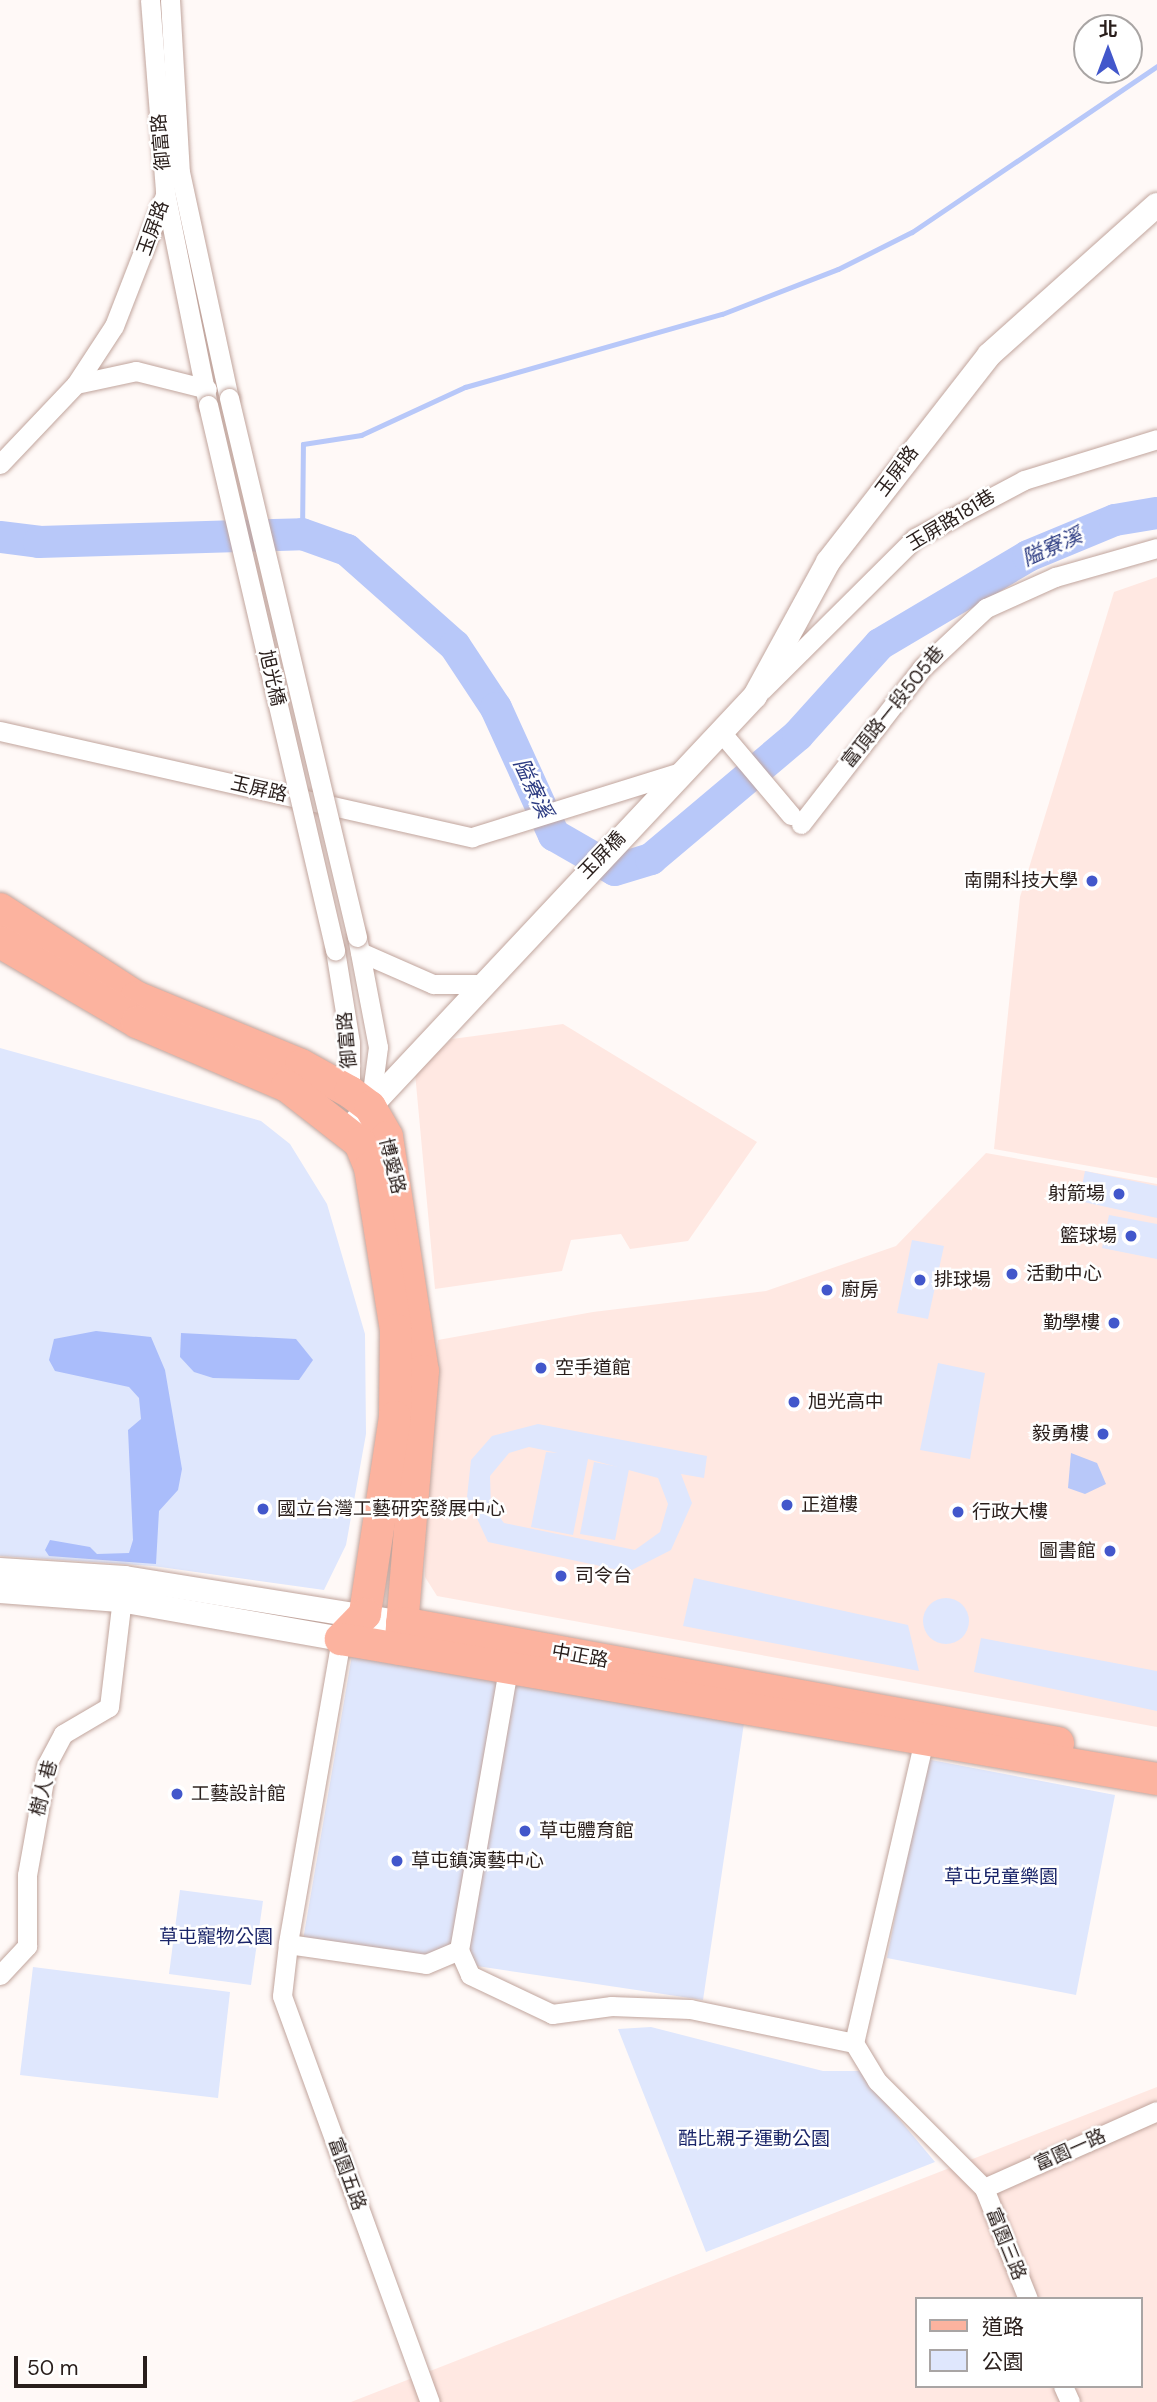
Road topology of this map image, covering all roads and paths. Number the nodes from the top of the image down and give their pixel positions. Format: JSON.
{"nodes":[{"id":1,"x":150,"y":0,"type":"edge"},
{"id":2,"x":170,"y":0,"type":"edge"},
{"id":3,"x":180,"y":172,"type":"junction"},
{"id":4,"x":165,"y":192,"type":"junction"},
{"id":5,"x":1157,"y":205,"type":"edge"},
{"id":6,"x":76,"y":384,"type":"junction"},
{"id":7,"x":207,"y":397,"type":"junction"},
{"id":8,"x":229,"y":398,"type":"joint"},
{"id":9,"x":1157,"y":439,"type":"edge"},
{"id":10,"x":6,"y":460,"type":"edge"},
{"id":11,"x":1157,"y":548,"type":"edge"},
{"id":12,"x":755,"y":696,"type":"junction"},
{"id":13,"x":0,"y":732,"type":"edge"},
{"id":14,"x":727,"y":741,"type":"junction"},
{"id":15,"x":674,"y":780,"type":"junction"},
{"id":16,"x":0,"y":909,"type":"edge"},
{"id":17,"x":0,"y":942,"type":"edge"},
{"id":18,"x":358,"y":944,"type":"junction"},
{"id":19,"x":335,"y":950,"type":"joint"},
{"id":20,"x":481,"y":984,"type":"junction"},
{"id":21,"x":360,"y":1100,"type":"junction"},
{"id":22,"x":348,"y":1130,"type":"junction"},
{"id":23,"x":1,"y":1576,"type":"edge"},
{"id":24,"x":123,"y":1589,"type":"junction"},
{"id":25,"x":365,"y":1614,"type":"junction"},
{"id":26,"x":401,"y":1636,"type":"junction"},
{"id":27,"x":341,"y":1639,"type":"junction"},
{"id":28,"x":508,"y":1669,"type":"junction"},
{"id":29,"x":926,"y":1732,"type":"junction"},
{"id":30,"x":1157,"y":1762,"type":"edge"},
{"id":31,"x":1157,"y":1779,"type":"edge"},
{"id":32,"x":288,"y":1944,"type":"junction"},
{"id":33,"x":459,"y":1950,"type":"junction"},
{"id":34,"x":0,"y":1975,"type":"edge"},
{"id":35,"x":855,"y":2043,"type":"junction"},
{"id":36,"x":1157,"y":2111,"type":"edge"},
{"id":37,"x":984,"y":2188,"type":"junction"},
{"id":38,"x":1027,"y":2297,"type":"edge"},
{"id":39,"x":430,"y":2402,"type":"edge"}],
"edges":[{"from":1,"to":4,"type":"street","name":"御富路"},
{"from":2,"to":3,"type":"street","name":"御富路"},
{"from":3,"to":4,"type":"street","name":"玉屏路"},
{"from":3,"to":8,"type":"street","name":"御富路"},
{"from":4,"to":6,"type":"street","name":"玉屏路"},
{"from":4,"to":7,"type":"street","name":"御富路"},
{"from":5,"to":12,"type":"street","name":"玉屏路"},
{"from":6,"to":7,"type":"street"},
{"from":6,"to":10,"type":"street","name":"玉屏路"},
{"from":7,"to":19,"type":"street","name":"旭光橋","bridge":true},
{"from":8,"to":18,"type":"street","name":"旭光橋","bridge":true},
{"from":9,"to":12,"type":"street","name":"玉屏路181巷"},
{"from":11,"to":14,"type":"street","name":"富頂路一段505巷"},
{"from":12,"to":14,"type":"street","name":"玉屏路"},
{"from":13,"to":15,"type":"street","name":"玉屏路"},
{"from":14,"to":15,"type":"street","name":"玉屏路"},
{"from":15,"to":20,"type":"street","name":"玉屏橋"},
{"from":16,"to":21,"type":"main road"},
{"from":17,"to":22,"type":"main road","name":"博愛路"},
{"from":18,"to":20,"type":"street"},
{"from":18,"to":21,"type":"street","name":"御富路"},
{"from":19,"to":21,"type":"street","name":"御富路"},
{"from":20,"to":21,"type":"street"},
{"from":21,"to":22,"type":"street"},
{"from":21,"to":26,"type":"main road","name":"博愛路"},
{"from":22,"to":25,"type":"main road","name":"博愛路"},
{"from":23,"to":24,"type":"street","name":"中正路"},
{"from":24,"to":25,"type":"street","name":"中正路"},
{"from":24,"to":27,"type":"street","name":"中正路"},
{"from":24,"to":34,"type":"street","name":"樹人巷"},
{"from":25,"to":26,"type":"street","name":"中正路"},
{"from":25,"to":27,"type":"main road"},
{"from":26,"to":27,"type":"main road","name":"中正路"},
{"from":26,"to":28,"type":"main road","name":"中正路"},
{"from":26,"to":29,"type":"main road","name":"中正路"},
{"from":27,"to":32,"type":"street","name":"富園五路"},
{"from":28,"to":29,"type":"main road","name":"中正路"},
{"from":28,"to":33,"type":"street"},
{"from":29,"to":30,"type":"main road","name":"中正路"},
{"from":29,"to":31,"type":"main road","name":"中正路"},
{"from":29,"to":35,"type":"street"},
{"from":32,"to":33,"type":"street"},
{"from":32,"to":39,"type":"street","name":"富園五路"},
{"from":33,"to":35,"type":"street"},
{"from":35,"to":37,"type":"street"},
{"from":36,"to":37,"type":"street","name":"富園一路"},
{"from":37,"to":38,"type":"street","name":"富園三路"}]}
